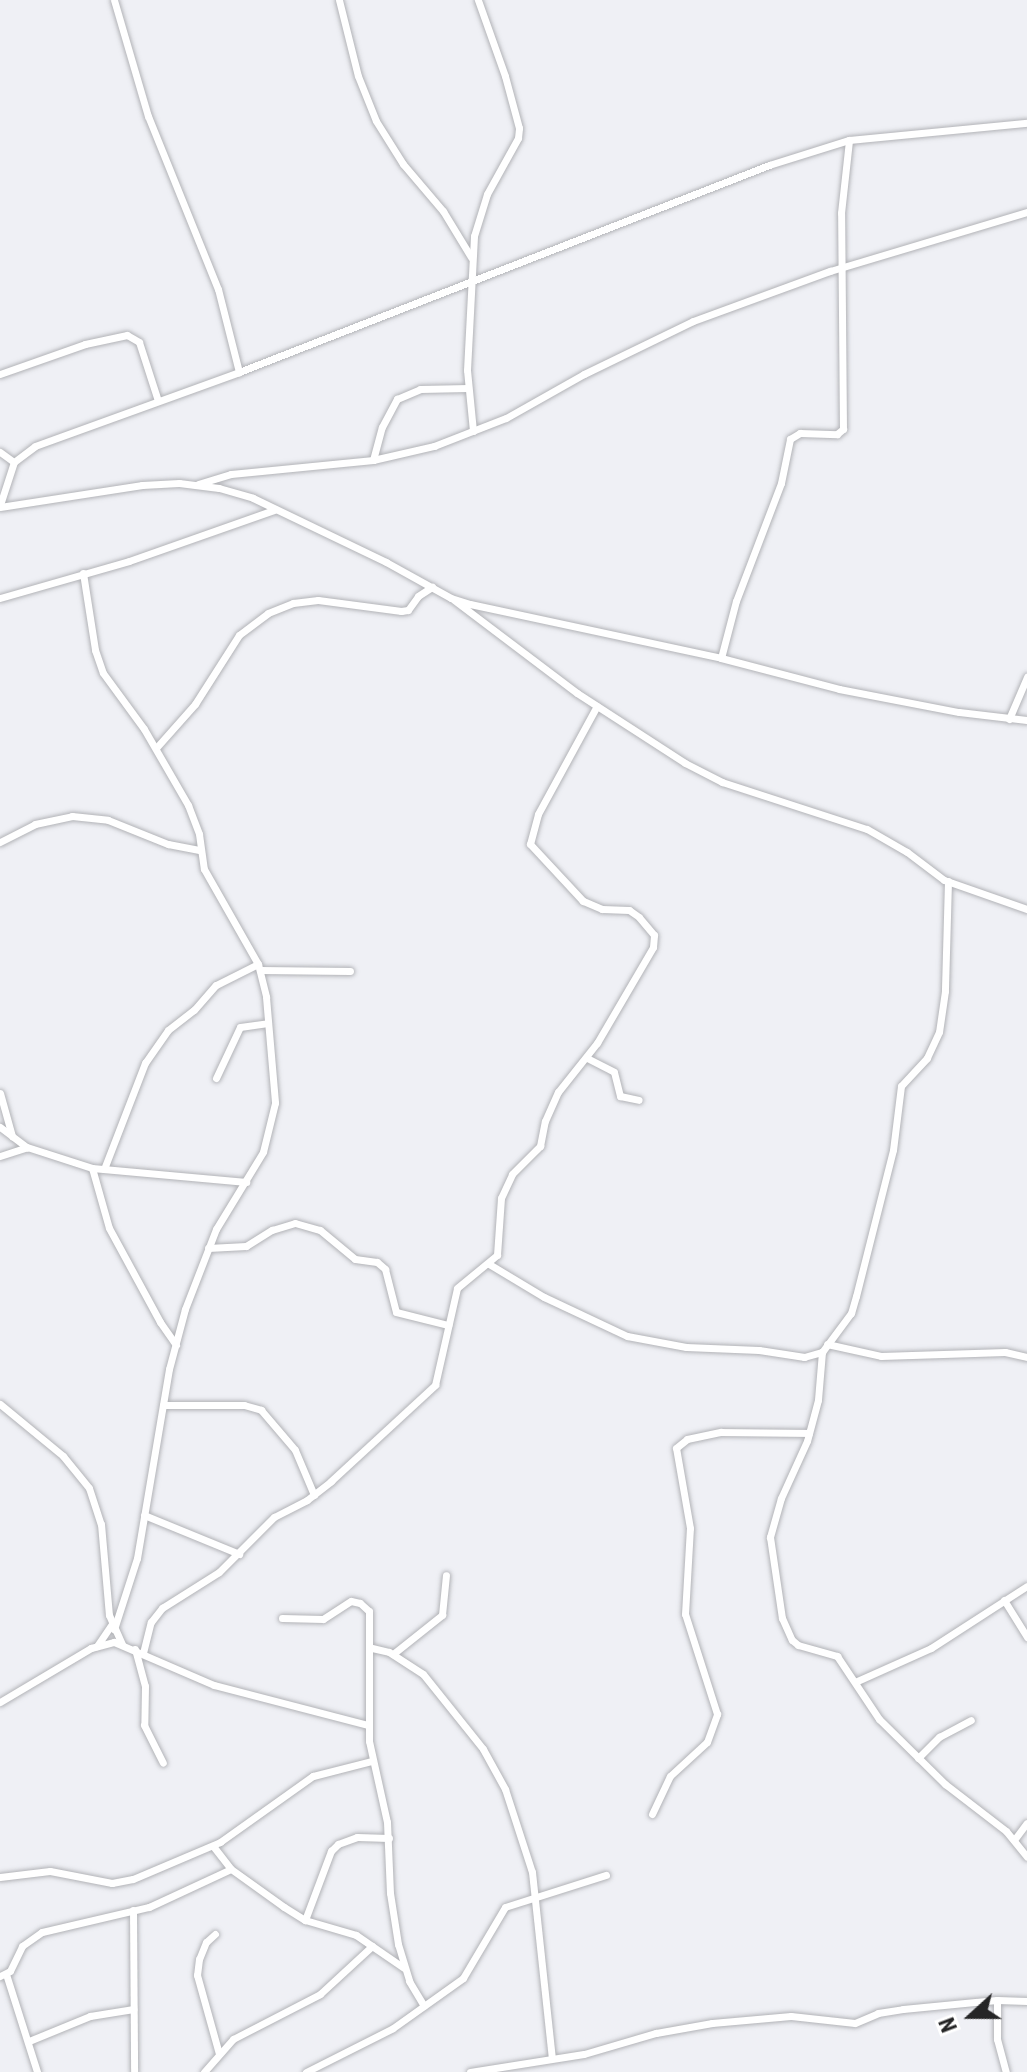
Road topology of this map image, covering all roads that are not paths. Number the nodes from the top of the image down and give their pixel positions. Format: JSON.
{"nodes":[{"id":1,"x":114,"y":0,"type":"edge"},
{"id":2,"x":339,"y":0,"type":"edge"},
{"id":3,"x":478,"y":0,"type":"edge"},
{"id":4,"x":1027,"y":123,"type":"edge"},
{"id":5,"x":849,"y":140,"type":"junction"},
{"id":6,"x":1027,"y":212,"type":"edge"},
{"id":7,"x":472,"y":259,"type":"junction"},
{"id":8,"x":843,"y":267,"type":"junction"},
{"id":9,"x":470,"y":282,"type":"junction"},
{"id":10,"x":239,"y":372,"type":"junction"},
{"id":11,"x":0,"y":374,"type":"edge"},
{"id":12,"x":468,"y":388,"type":"junction"},
{"id":13,"x":158,"y":401,"type":"junction"},
{"id":14,"x":473,"y":431,"type":"junction"},
{"id":15,"x":0,"y":452,"type":"edge"},
{"id":16,"x":373,"y":460,"type":"junction"},
{"id":17,"x":14,"y":462,"type":"junction"},
{"id":18,"x":196,"y":485,"type":"junction"},
{"id":19,"x":0,"y":506,"type":"edge"},
{"id":20,"x":274,"y":510,"type":"junction"},
{"id":21,"x":83,"y":573,"type":"junction"},
{"id":22,"x":432,"y":587,"type":"junction"},
{"id":23,"x":0,"y":598,"type":"edge"},
{"id":24,"x":451,"y":598,"type":"junction"},
{"id":25,"x":721,"y":658,"type":"junction"},
{"id":26,"x":1027,"y":677,"type":"edge"},
{"id":27,"x":597,"y":706,"type":"junction"},
{"id":28,"x":1009,"y":719,"type":"junction"},
{"id":29,"x":1027,"y":720,"type":"edge"},
{"id":30,"x":156,"y":748,"type":"junction"},
{"id":31,"x":0,"y":842,"type":"edge"},
{"id":32,"x":200,"y":850,"type":"junction"},
{"id":33,"x":948,"y":881,"type":"junction"},
{"id":34,"x":1027,"y":909,"type":"edge"},
{"id":35,"x":259,"y":967,"type":"junction"},
{"id":36,"x":350,"y":971,"type":"dead end"},
{"id":37,"x":268,"y":1023,"type":"junction"},
{"id":38,"x":587,"y":1058,"type":"junction"},
{"id":39,"x":216,"y":1078,"type":"dead end"},
{"id":40,"x":0,"y":1093,"type":"edge"},
{"id":41,"x":639,"y":1100,"type":"dead end"},
{"id":42,"x":0,"y":1127,"type":"edge"},
{"id":43,"x":12,"y":1136,"type":"junction"},
{"id":44,"x":27,"y":1147,"type":"junction"},
{"id":45,"x":0,"y":1156,"type":"edge"},
{"id":46,"x":92,"y":1168,"type":"junction"},
{"id":47,"x":104,"y":1169,"type":"junction"},
{"id":48,"x":246,"y":1182,"type":"junction"},
{"id":49,"x":208,"y":1248,"type":"junction"},
{"id":50,"x":489,"y":1264,"type":"junction"},
{"id":51,"x":448,"y":1325,"type":"junction"},
{"id":52,"x":176,"y":1345,"type":"junction"},
{"id":53,"x":825,"y":1348,"type":"junction"},
{"id":54,"x":1027,"y":1357,"type":"edge"},
{"id":55,"x":0,"y":1404,"type":"edge"},
{"id":56,"x":163,"y":1405,"type":"junction"},
{"id":57,"x":809,"y":1433,"type":"junction"},
{"id":58,"x":314,"y":1495,"type":"junction"},
{"id":59,"x":144,"y":1515,"type":"junction"},
{"id":60,"x":239,"y":1554,"type":"junction"},
{"id":61,"x":446,"y":1575,"type":"dead end"},
{"id":62,"x":1027,"y":1586,"type":"edge"},
{"id":63,"x":1004,"y":1600,"type":"junction"},
{"id":64,"x":282,"y":1618,"type":"dead end"},
{"id":65,"x":113,"y":1627,"type":"junction"},
{"id":66,"x":1027,"y":1637,"type":"edge"},
{"id":67,"x":122,"y":1644,"type":"junction"},
{"id":68,"x":97,"y":1646,"type":"junction"},
{"id":69,"x":372,"y":1648,"type":"junction"},
{"id":70,"x":135,"y":1649,"type":"junction"},
{"id":71,"x":143,"y":1653,"type":"junction"},
{"id":72,"x":393,"y":1654,"type":"junction"},
{"id":73,"x":855,"y":1682,"type":"junction"},
{"id":74,"x":0,"y":1702,"type":"edge"},
{"id":75,"x":971,"y":1720,"type":"dead end"},
{"id":76,"x":368,"y":1725,"type":"junction"},
{"id":77,"x":918,"y":1758,"type":"junction"},
{"id":78,"x":372,"y":1761,"type":"junction"},
{"id":79,"x":163,"y":1763,"type":"dead end"},
{"id":80,"x":652,"y":1814,"type":"dead end"},
{"id":81,"x":1027,"y":1823,"type":"edge"},
{"id":82,"x":389,"y":1838,"type":"junction"},
{"id":83,"x":1014,"y":1840,"type":"junction"},
{"id":84,"x":213,"y":1846,"type":"junction"},
{"id":85,"x":1027,"y":1857,"type":"edge"},
{"id":86,"x":231,"y":1869,"type":"junction"},
{"id":87,"x":606,"y":1875,"type":"dead end"},
{"id":88,"x":0,"y":1877,"type":"edge"},
{"id":89,"x":536,"y":1896,"type":"junction"},
{"id":90,"x":133,"y":1910,"type":"junction"},
{"id":91,"x":305,"y":1920,"type":"junction"},
{"id":92,"x":215,"y":1934,"type":"dead end"},
{"id":93,"x":372,"y":1946,"type":"junction"},
{"id":94,"x":404,"y":1968,"type":"junction"},
{"id":95,"x":3,"y":1975,"type":"edge"},
{"id":96,"x":997,"y":2000,"type":"junction"},
{"id":97,"x":1027,"y":2001,"type":"edge"},
{"id":98,"x":424,"y":2006,"type":"junction"},
{"id":99,"x":133,"y":2009,"type":"junction"},
{"id":100,"x":29,"y":2041,"type":"junction"},
{"id":101,"x":219,"y":2054,"type":"junction"},
{"id":102,"x":552,"y":2058,"type":"junction"},
{"id":103,"x":37,"y":2072,"type":"edge"},
{"id":104,"x":134,"y":2072,"type":"edge"},
{"id":105,"x":204,"y":2072,"type":"edge"},
{"id":106,"x":306,"y":2072,"type":"edge"},
{"id":107,"x":470,"y":2072,"type":"edge"},
{"id":108,"x":1006,"y":2072,"type":"edge"}],
"edges":[{"from":1,"to":10,"type":"street"},
{"from":2,"to":7,"type":"street"},
{"from":3,"to":7,"type":"street"},
{"from":4,"to":5,"type":"street"},
{"from":5,"to":8,"type":"street"},
{"from":5,"to":9,"type":"street"},
{"from":6,"to":8,"type":"street"},
{"from":7,"to":9,"type":"street"},
{"from":8,"to":14,"type":"street"},
{"from":8,"to":25,"type":"street"},
{"from":9,"to":10,"type":"street"},
{"from":9,"to":12,"type":"street"},
{"from":10,"to":13,"type":"street"},
{"from":11,"to":13,"type":"street"},
{"from":12,"to":14,"type":"street"},
{"from":12,"to":16,"type":"street"},
{"from":13,"to":17,"type":"street"},
{"from":14,"to":16,"type":"street"},
{"from":15,"to":17,"type":"street"},
{"from":16,"to":18,"type":"street"},
{"from":17,"to":19,"type":"street"},
{"from":18,"to":19,"type":"street"},
{"from":18,"to":20,"type":"street"},
{"from":20,"to":21,"type":"street"},
{"from":20,"to":22,"type":"street"},
{"from":21,"to":23,"type":"street"},
{"from":21,"to":30,"type":"street"},
{"from":22,"to":24,"type":"street"},
{"from":22,"to":30,"type":"street"},
{"from":24,"to":25,"type":"street"},
{"from":24,"to":27,"type":"street"},
{"from":25,"to":28,"type":"street"},
{"from":26,"to":28,"type":"street"},
{"from":27,"to":33,"type":"street"},
{"from":27,"to":38,"type":"street"},
{"from":28,"to":29,"type":"street"},
{"from":30,"to":32,"type":"street"},
{"from":31,"to":32,"type":"street"},
{"from":32,"to":35,"type":"street"},
{"from":33,"to":34,"type":"street"},
{"from":33,"to":53,"type":"street"},
{"from":35,"to":36,"type":"street"},
{"from":35,"to":37,"type":"street"},
{"from":35,"to":47,"type":"street"},
{"from":37,"to":39,"type":"street"},
{"from":37,"to":48,"type":"street"},
{"from":38,"to":41,"type":"street"},
{"from":38,"to":50,"type":"street"},
{"from":40,"to":43,"type":"street"},
{"from":42,"to":43,"type":"street"},
{"from":43,"to":44,"type":"street"},
{"from":44,"to":45,"type":"street"},
{"from":44,"to":46,"type":"street"},
{"from":46,"to":47,"type":"street"},
{"from":46,"to":52,"type":"street"},
{"from":47,"to":48,"type":"street"},
{"from":48,"to":49,"type":"street"},
{"from":49,"to":51,"type":"street"},
{"from":49,"to":52,"type":"street"},
{"from":50,"to":51,"type":"street"},
{"from":50,"to":53,"type":"street"},
{"from":51,"to":58,"type":"street"},
{"from":52,"to":56,"type":"street"},
{"from":53,"to":54,"type":"street"},
{"from":53,"to":57,"type":"street"},
{"from":55,"to":65,"type":"street"},
{"from":56,"to":58,"type":"street"},
{"from":56,"to":59,"type":"street"},
{"from":57,"to":73,"type":"street"},
{"from":57,"to":80,"type":"street"},
{"from":58,"to":60,"type":"street"},
{"from":59,"to":60,"type":"street"},
{"from":59,"to":65,"type":"street"},
{"from":60,"to":71,"type":"street"},
{"from":61,"to":72,"type":"street"},
{"from":62,"to":63,"type":"street"},
{"from":63,"to":66,"type":"street"},
{"from":63,"to":73,"type":"street"},
{"from":64,"to":69,"type":"street"},
{"from":65,"to":67,"type":"street"},
{"from":65,"to":68,"type":"street"},
{"from":67,"to":68,"type":"street"},
{"from":67,"to":70,"type":"street"},
{"from":68,"to":74,"type":"street"},
{"from":69,"to":72,"type":"street"},
{"from":69,"to":76,"type":"street"},
{"from":70,"to":71,"type":"street"},
{"from":70,"to":79,"type":"street"},
{"from":71,"to":76,"type":"street"},
{"from":72,"to":89,"type":"street"},
{"from":73,"to":77,"type":"street"},
{"from":75,"to":77,"type":"street"},
{"from":76,"to":78,"type":"street"},
{"from":77,"to":83,"type":"street"},
{"from":78,"to":82,"type":"street"},
{"from":78,"to":84,"type":"street"},
{"from":81,"to":83,"type":"street"},
{"from":82,"to":91,"type":"street"},
{"from":82,"to":94,"type":"street"},
{"from":83,"to":85,"type":"street"},
{"from":84,"to":86,"type":"street"},
{"from":84,"to":88,"type":"street"},
{"from":86,"to":90,"type":"street"},
{"from":86,"to":91,"type":"street"},
{"from":87,"to":89,"type":"street"},
{"from":89,"to":98,"type":"street"},
{"from":89,"to":102,"type":"street"},
{"from":90,"to":95,"type":"street"},
{"from":90,"to":99,"type":"street"},
{"from":91,"to":93,"type":"street"},
{"from":92,"to":101,"type":"street"},
{"from":93,"to":94,"type":"street"},
{"from":93,"to":101,"type":"street"},
{"from":94,"to":98,"type":"street"},
{"from":95,"to":100,"type":"street"},
{"from":96,"to":97,"type":"street"},
{"from":96,"to":102,"type":"street"},
{"from":96,"to":108,"type":"street"},
{"from":98,"to":106,"type":"street"},
{"from":99,"to":100,"type":"street"},
{"from":99,"to":104,"type":"street"},
{"from":100,"to":103,"type":"street"},
{"from":101,"to":105,"type":"street"},
{"from":102,"to":107,"type":"street"}]}
